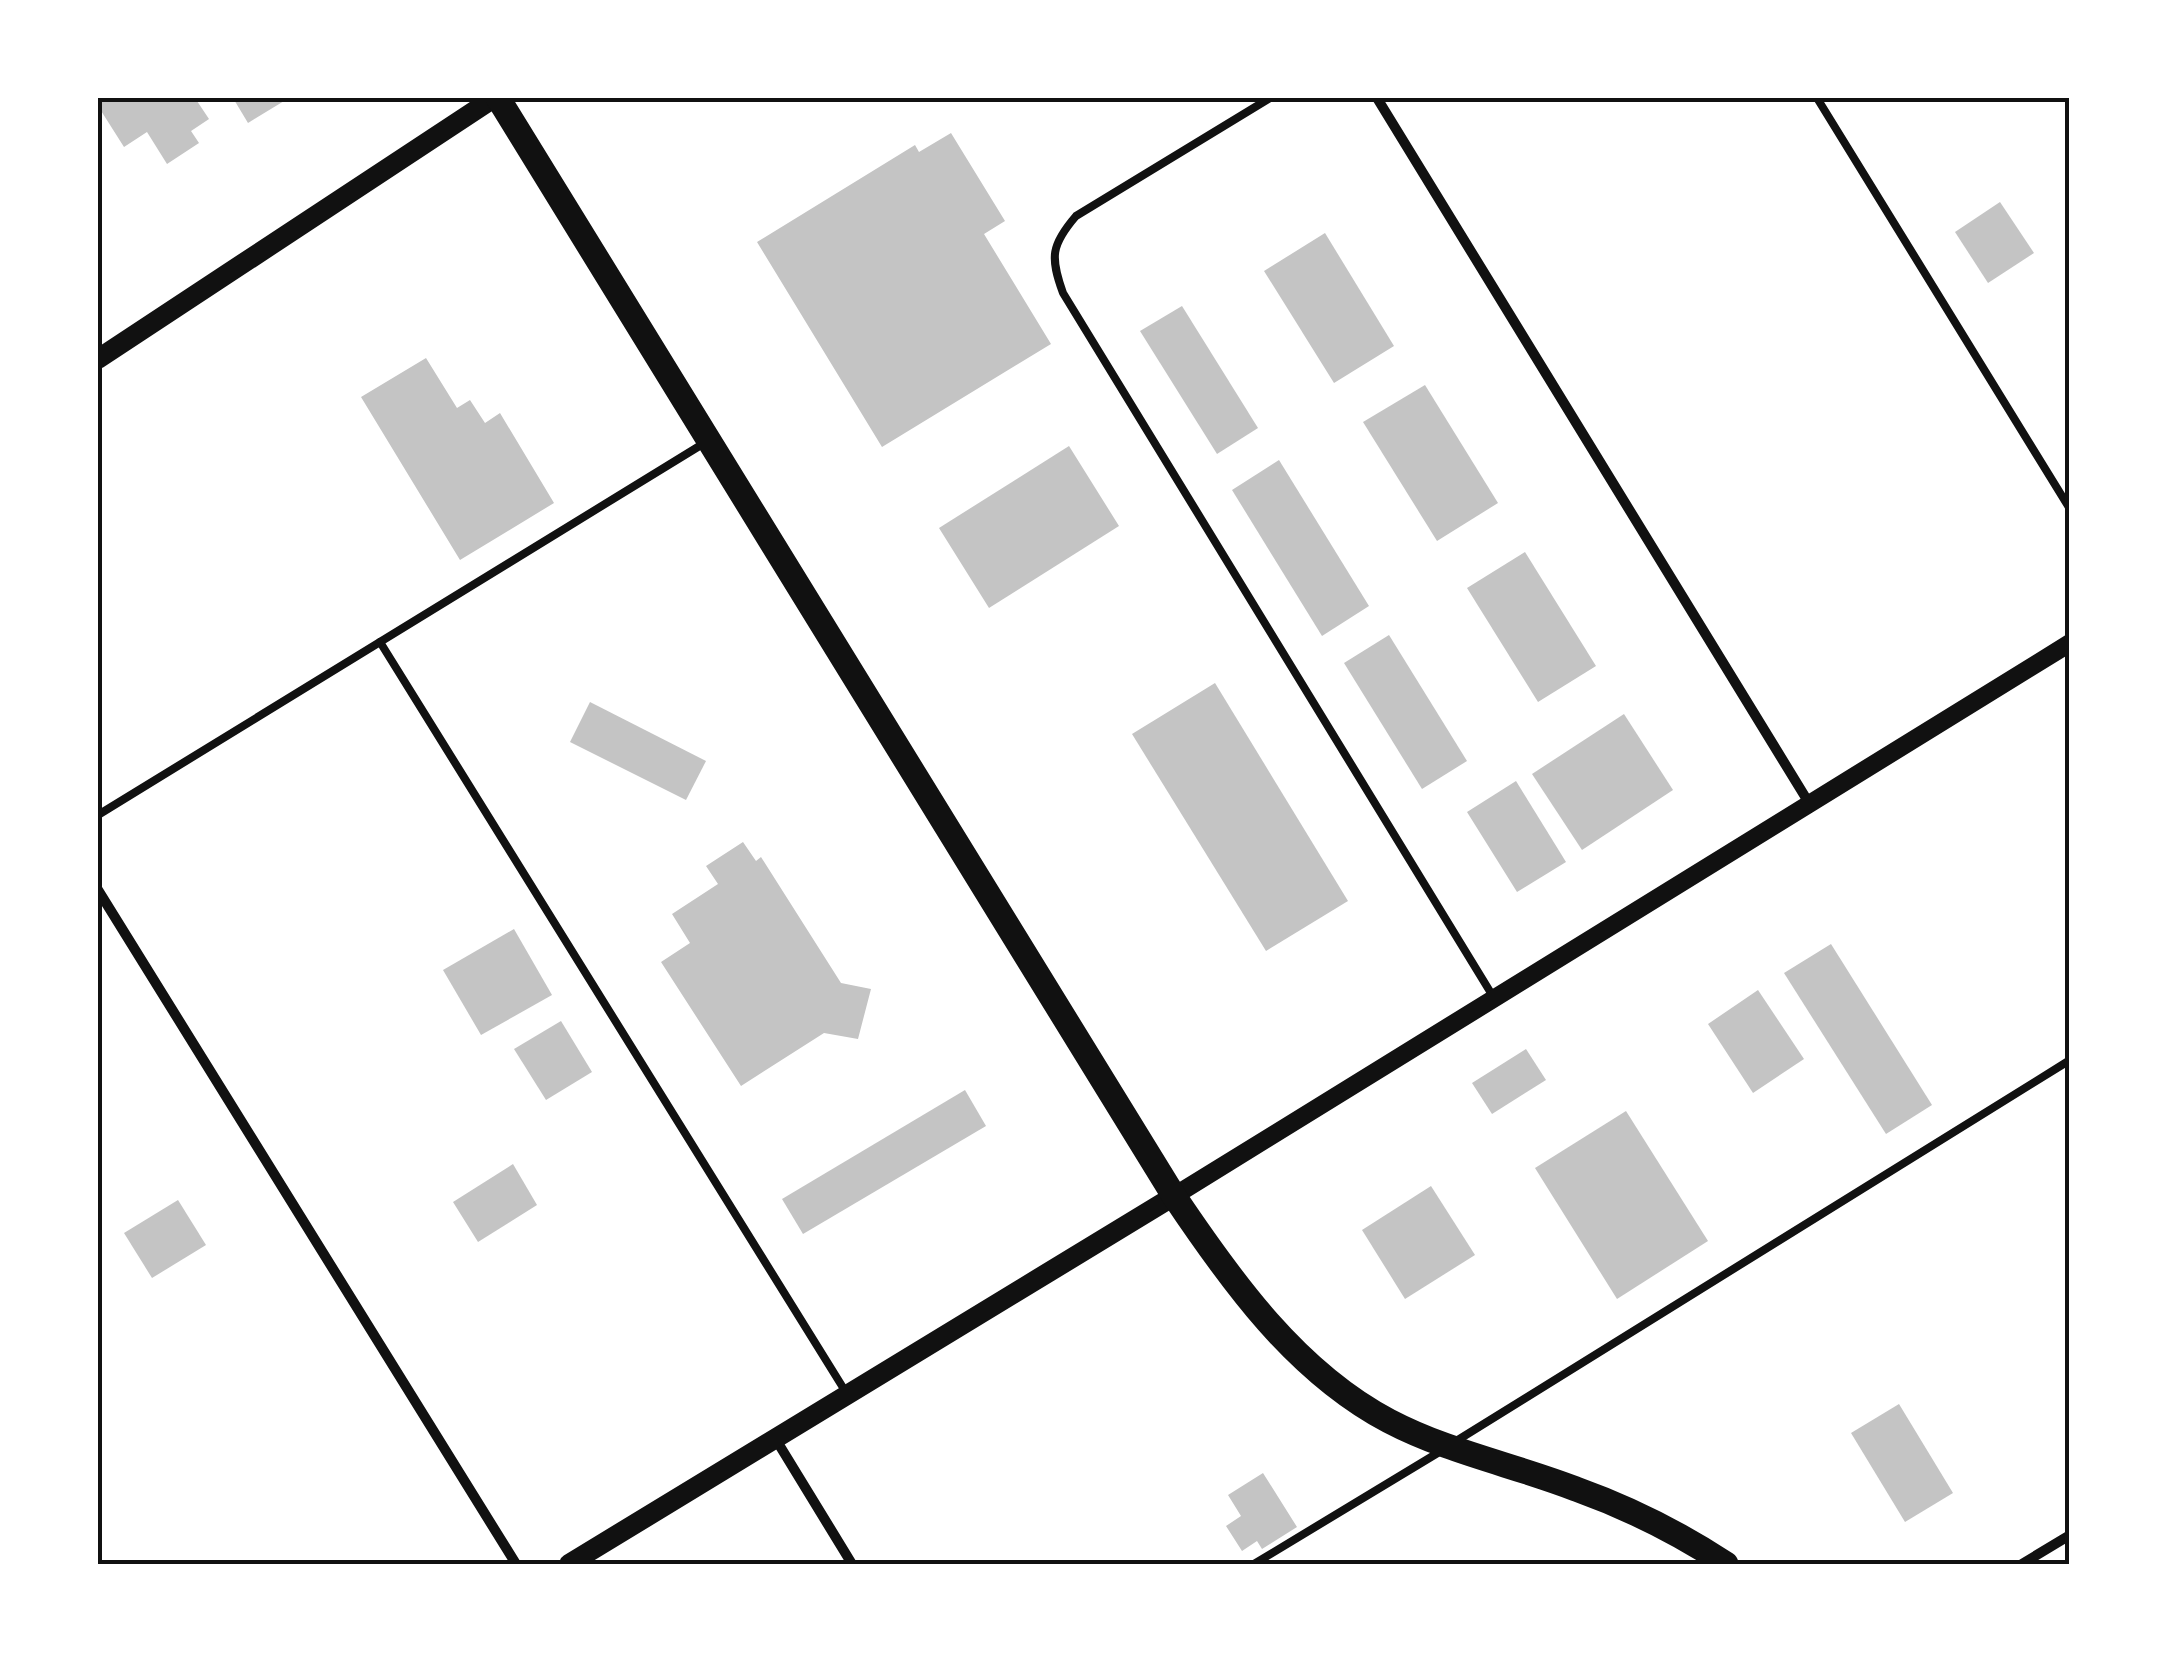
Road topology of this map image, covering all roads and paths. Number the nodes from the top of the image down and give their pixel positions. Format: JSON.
{"nodes":[{"id":1,"x":496,"y":98,"type":"edge"},
{"id":2,"x":1270,"y":98,"type":"edge"},
{"id":3,"x":1377,"y":98,"type":"edge"},
{"id":4,"x":1817,"y":98,"type":"edge"},
{"id":5,"x":98,"y":358,"type":"edge"},
{"id":6,"x":710,"y":440,"type":"junction"},
{"id":7,"x":2070,"y":509,"type":"edge"},
{"id":8,"x":380,"y":642,"type":"junction"},
{"id":9,"x":2070,"y":643,"type":"edge"},
{"id":10,"x":1808,"y":802,"type":"junction"},
{"id":11,"x":98,"y":815,"type":"edge"},
{"id":12,"x":98,"y":890,"type":"edge"},
{"id":13,"x":1494,"y":998,"type":"junction"},
{"id":14,"x":2070,"y":1060,"type":"edge"},
{"id":15,"x":1174,"y":1196,"type":"junction"},
{"id":16,"x":847,"y":1394,"type":"junction"},
{"id":17,"x":774,"y":1438,"type":"junction"},
{"id":18,"x":1449,"y":1446,"type":"junction"},
{"id":19,"x":2070,"y":1535,"type":"edge"},
{"id":20,"x":516,"y":1564,"type":"edge"},
{"id":21,"x":569,"y":1564,"type":"edge"},
{"id":22,"x":852,"y":1564,"type":"edge"},
{"id":23,"x":1254,"y":1564,"type":"edge"},
{"id":24,"x":1726,"y":1564,"type":"edge"},
{"id":25,"x":2022,"y":1564,"type":"edge"}],
"edges":[{"from":1,"to":5,"type":"main road"},
{"from":1,"to":6,"type":"main road"},
{"from":2,"to":13,"type":"lane"},
{"from":3,"to":10,"type":"street"},
{"from":4,"to":7,"type":"lane"},
{"from":6,"to":8,"type":"lane"},
{"from":6,"to":15,"type":"main road"},
{"from":8,"to":11,"type":"lane"},
{"from":8,"to":16,"type":"lane"},
{"from":9,"to":10,"type":"street"},
{"from":10,"to":13,"type":"street"},
{"from":12,"to":20,"type":"street"},
{"from":13,"to":15,"type":"street"},
{"from":14,"to":18,"type":"lane"},
{"from":15,"to":16,"type":"main road"},
{"from":15,"to":18,"type":"main road"},
{"from":16,"to":17,"type":"main road"},
{"from":17,"to":21,"type":"main road"},
{"from":17,"to":22,"type":"street"},
{"from":18,"to":23,"type":"lane"},
{"from":18,"to":24,"type":"main road"},
{"from":19,"to":25,"type":"street"}]}
